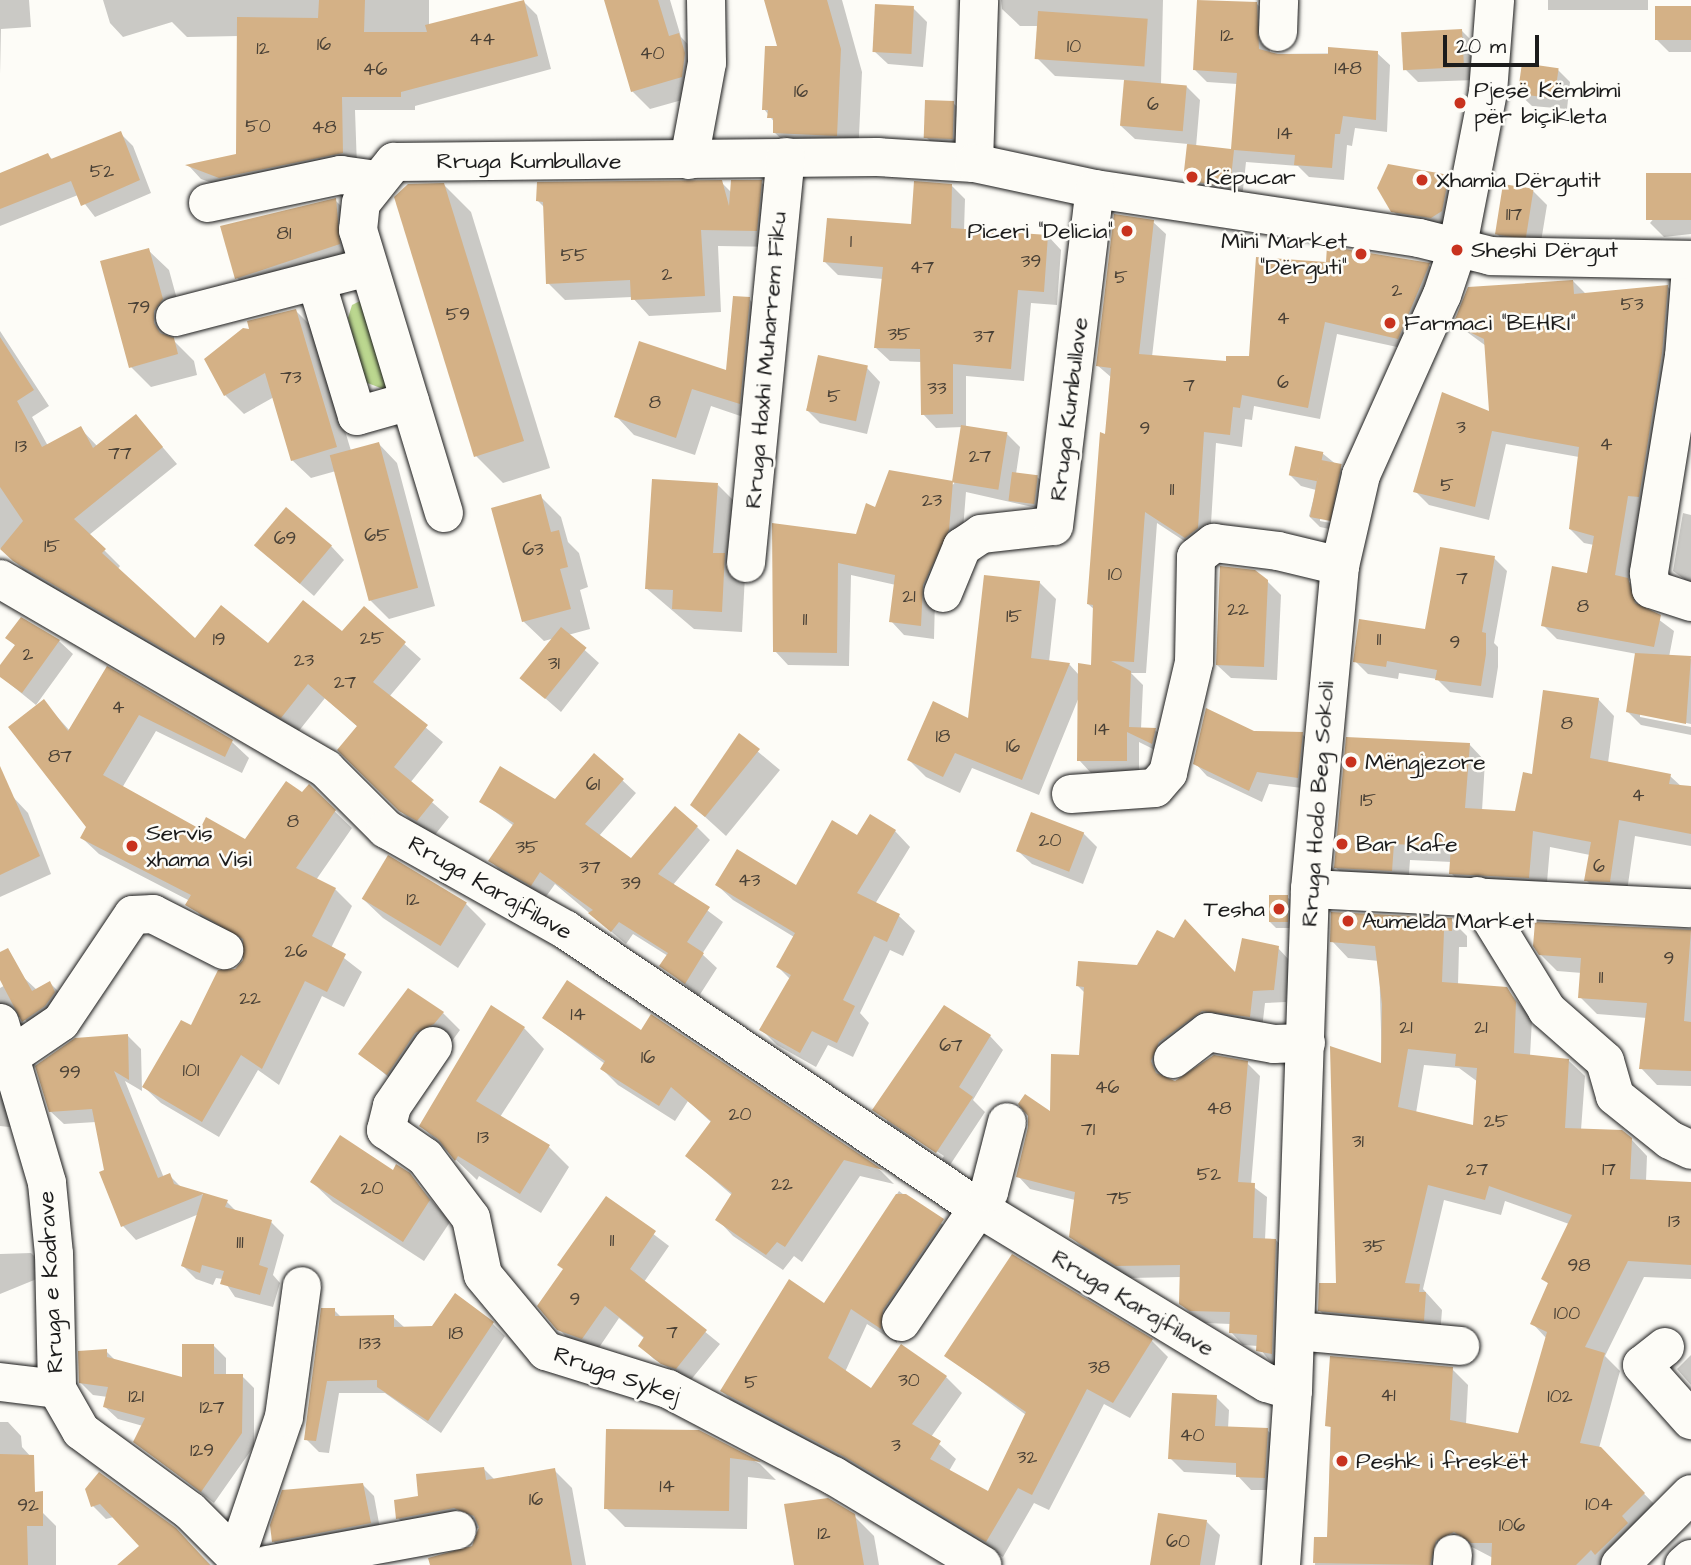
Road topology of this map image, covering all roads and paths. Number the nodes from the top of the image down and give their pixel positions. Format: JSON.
{"nodes":[{"id":1,"x":706,"y":0,"type":"edge"},
{"id":2,"x":979,"y":0,"type":"edge"},
{"id":3,"x":1495,"y":0,"type":"edge"},
{"id":4,"x":786,"y":157,"type":"junction"},
{"id":5,"x":688,"y":160,"type":"junction"},
{"id":6,"x":974,"y":163,"type":"junction"},
{"id":7,"x":377,"y":180,"type":"junction"},
{"id":8,"x":1095,"y":189,"type":"junction"},
{"id":9,"x":208,"y":203,"type":"dead end"},
{"id":10,"x":1457,"y":250,"type":"junction"},
{"id":11,"x":1691,"y":260,"type":"edge"},
{"id":12,"x":369,"y":267,"type":"junction"},
{"id":13,"x":1691,"y":268,"type":"edge"},
{"id":14,"x":316,"y":281,"type":"junction"},
{"id":15,"x":175,"y":317,"type":"dead end"},
{"id":16,"x":410,"y":401,"type":"junction"},
{"id":17,"x":443,"y":513,"type":"dead end"},
{"id":18,"x":746,"y":563,"type":"dead end"},
{"id":19,"x":1340,"y":566,"type":"junction"},
{"id":20,"x":0,"y":579,"type":"edge"},
{"id":21,"x":943,"y":593,"type":"dead end"},
{"id":22,"x":1691,"y":601,"type":"edge"},
{"id":23,"x":1071,"y":794,"type":"dead end"},
{"id":24,"x":1310,"y":889,"type":"junction"},
{"id":25,"x":1477,"y":896,"type":"junction"},
{"id":26,"x":1691,"y":908,"type":"edge"},
{"id":27,"x":224,"y":950,"type":"dead end"},
{"id":28,"x":6,"y":1040,"type":"edge"},
{"id":29,"x":1306,"y":1043,"type":"junction"},
{"id":30,"x":433,"y":1046,"type":"dead end"},
{"id":31,"x":1173,"y":1059,"type":"dead end"},
{"id":32,"x":1007,"y":1122,"type":"dead end"},
{"id":33,"x":1691,"y":1150,"type":"edge"},
{"id":34,"x":977,"y":1207,"type":"junction"},
{"id":35,"x":302,"y":1286,"type":"dead end"},
{"id":36,"x":901,"y":1322,"type":"dead end"},
{"id":37,"x":1296,"y":1331,"type":"junction"},
{"id":38,"x":1460,"y":1346,"type":"dead end"},
{"id":39,"x":1665,"y":1347,"type":"dead end"},
{"id":40,"x":0,"y":1382,"type":"edge"},
{"id":41,"x":57,"y":1389,"type":"junction"},
{"id":42,"x":1293,"y":1391,"type":"junction"},
{"id":43,"x":1691,"y":1420,"type":"edge"},
{"id":44,"x":1691,"y":1494,"type":"edge"},
{"id":45,"x":457,"y":1530,"type":"dead end"},
{"id":46,"x":1691,"y":1559,"type":"edge"},
{"id":47,"x":249,"y":1562,"type":"edge"},
{"id":48,"x":982,"y":1565,"type":"edge"},
{"id":49,"x":1281,"y":1565,"type":"edge"},
{"id":50,"x":1620,"y":1565,"type":"edge"},
{"id":51,"x":1685,"y":1565,"type":"edge"}],
"edges":[{"from":1,"to":5,"type":"street"},
{"from":2,"to":6,"type":"street"},
{"from":3,"to":10,"type":"street","name":"Rruga Hodo Beg Sokoli"},
{"from":4,"to":5,"type":"street","name":"Rruga Kumbullave"},
{"from":4,"to":6,"type":"street","name":"Rruga Kumbullave"},
{"from":4,"to":18,"type":"street","name":"Rruga Haxhi Muharrem Fiku"},
{"from":5,"to":7,"type":"street","name":"Rruga Kumbullave"},
{"from":6,"to":8,"type":"street","name":"Rruga Kumbullave"},
{"from":7,"to":9,"type":"street"},
{"from":7,"to":12,"type":"street","name":"Rruga Kumbullave"},
{"from":8,"to":10,"type":"street","name":"Rruga Kumbullave"},
{"from":8,"to":21,"type":"street","name":"Rruga Kumbullave"},
{"from":10,"to":11,"type":"street","name":"Rruga Kumbullave"},
{"from":10,"to":19,"type":"street","name":"Rruga Hodo Beg Sokoli"},
{"from":12,"to":14,"type":"street"},
{"from":12,"to":16,"type":"street","name":"Rruga Kumbullave"},
{"from":13,"to":22,"type":"street"},
{"from":14,"to":15,"type":"street"},
{"from":14,"to":16,"type":"street"},
{"from":16,"to":17,"type":"street","name":"Rruga Kumbullave"},
{"from":19,"to":23,"type":"street"},
{"from":19,"to":24,"type":"street","name":"Rruga Hodo Beg Sokoli"},
{"from":20,"to":34,"type":"street","name":"Rruga Karajfilave"},
{"from":24,"to":25,"type":"street"},
{"from":24,"to":29,"type":"street","name":"Rruga Hodo Beg Sokoli"},
{"from":25,"to":26,"type":"street"},
{"from":25,"to":33,"type":"street"},
{"from":27,"to":28,"type":"street","name":"Rruga e Kodrave"},
{"from":28,"to":41,"type":"street","name":"Rruga e Kodrave"},
{"from":29,"to":31,"type":"street"},
{"from":29,"to":37,"type":"street","name":"Rruga Hodo Beg Sokoli"},
{"from":30,"to":48,"type":"street","name":"Rruga Sykej"},
{"from":32,"to":34,"type":"street"},
{"from":34,"to":36,"type":"street"},
{"from":34,"to":42,"type":"street","name":"Rruga Karajfilave"},
{"from":35,"to":47,"type":"street"},
{"from":37,"to":38,"type":"street"},
{"from":37,"to":42,"type":"street","name":"Rruga Hodo Beg Sokoli"},
{"from":39,"to":43,"type":"street"},
{"from":40,"to":41,"type":"street"},
{"from":41,"to":47,"type":"street","name":"Rruga e Kodrave"},
{"from":42,"to":49,"type":"street","name":"Rruga Hodo Beg Sokoli"},
{"from":44,"to":50,"type":"street"},
{"from":45,"to":47,"type":"street"},
{"from":46,"to":51,"type":"street"}]}
